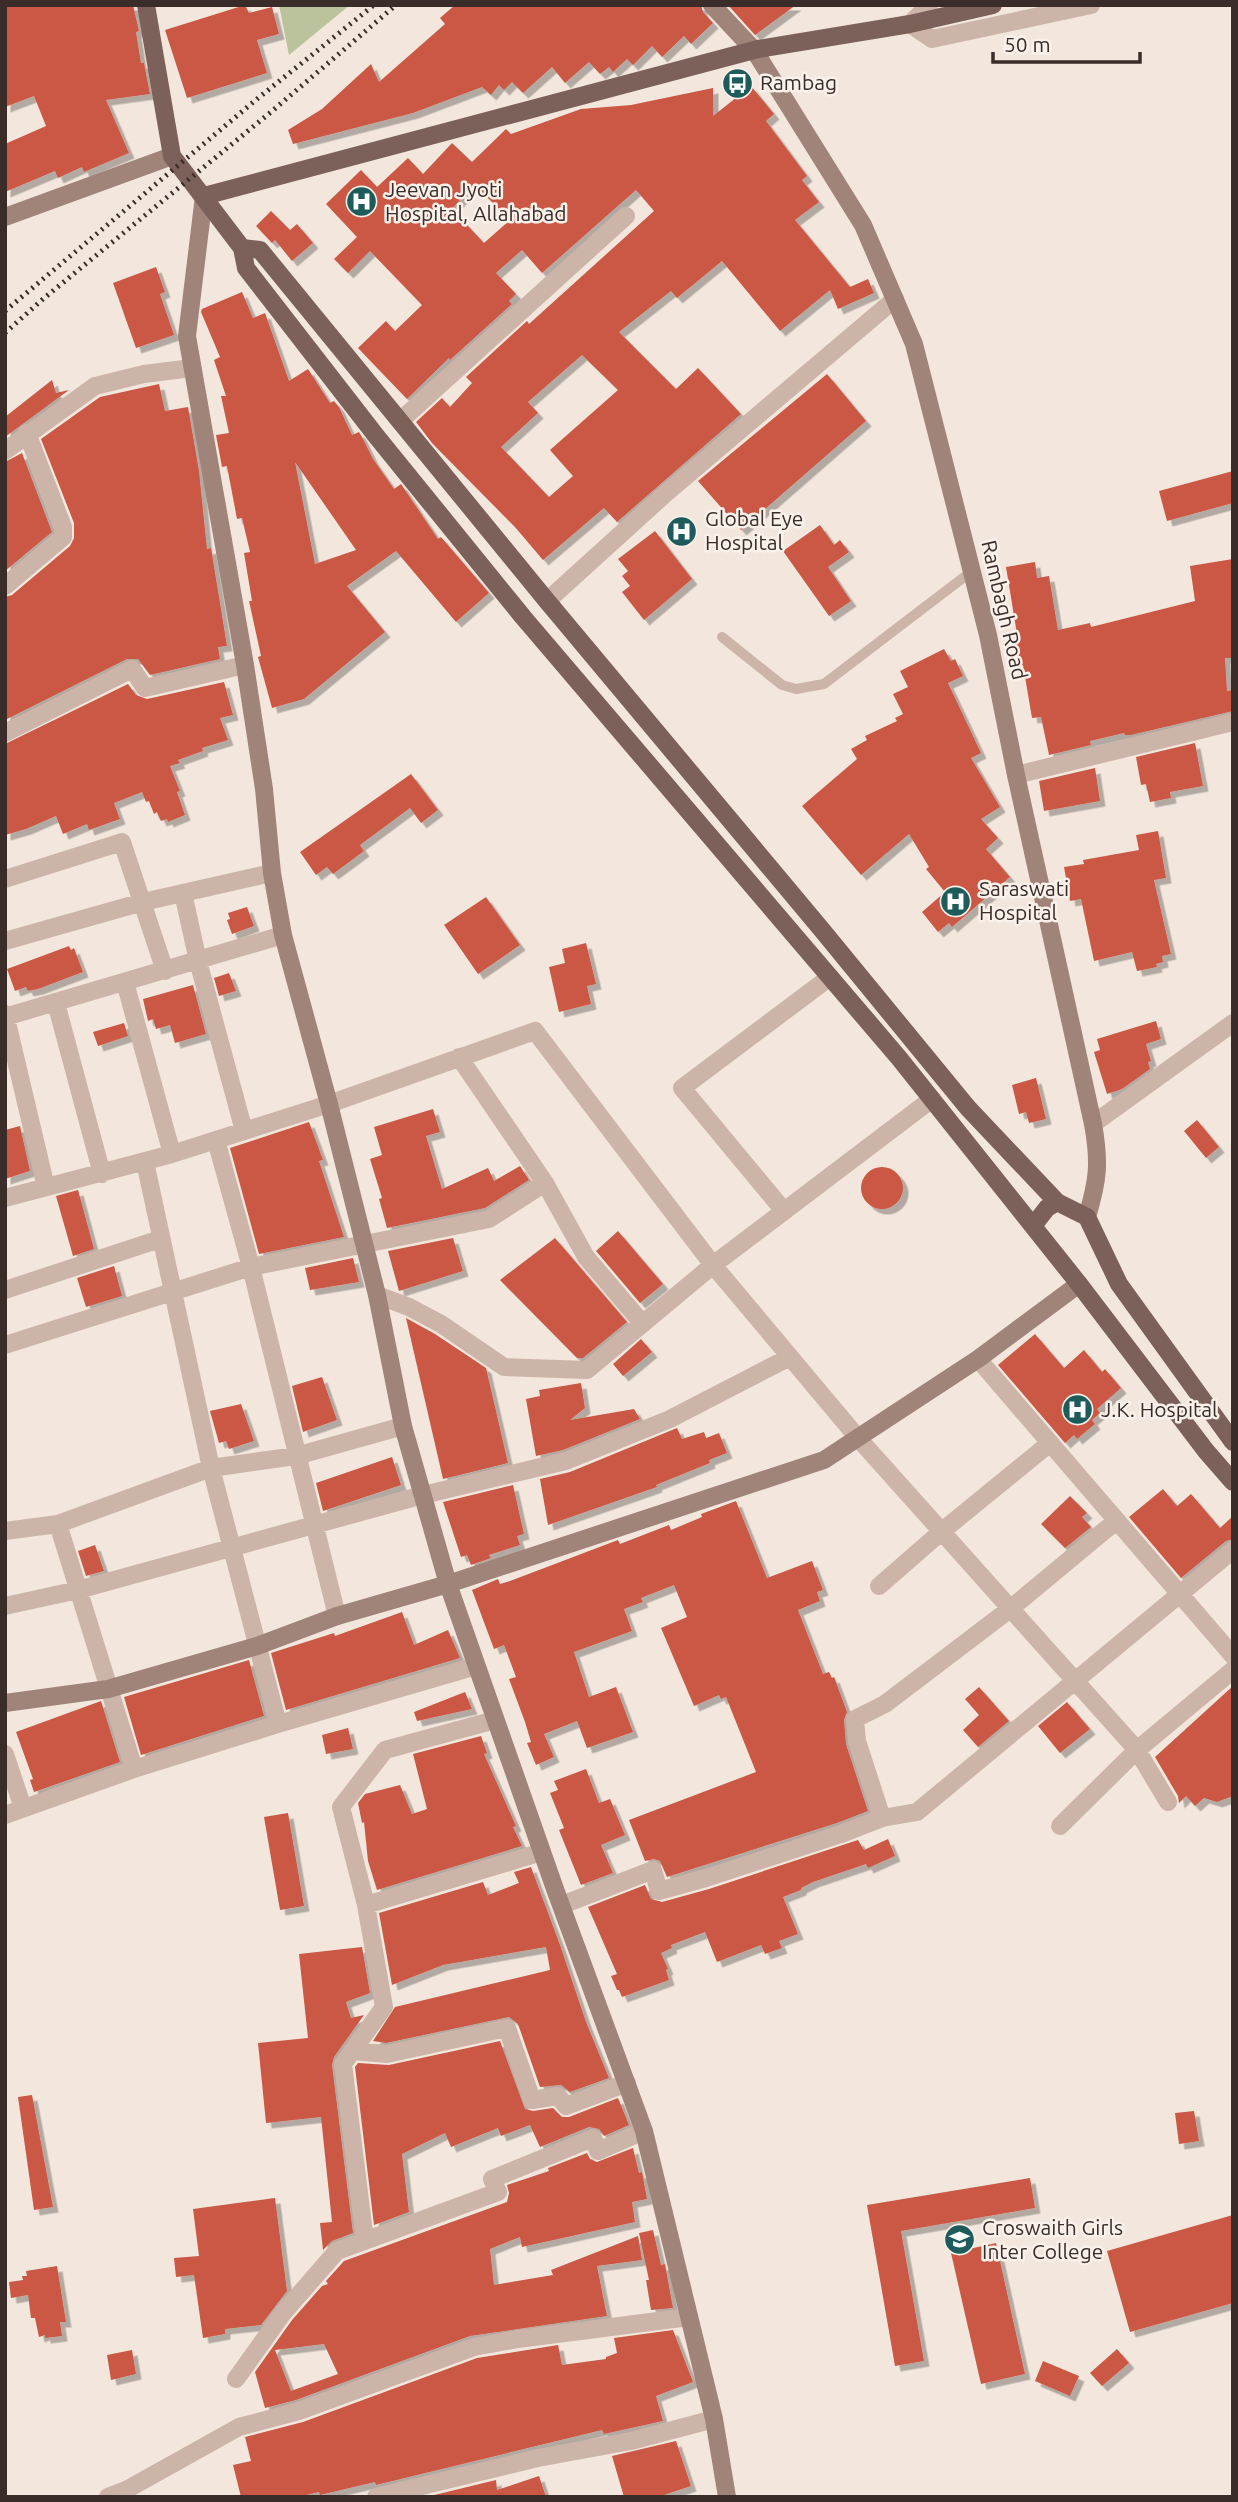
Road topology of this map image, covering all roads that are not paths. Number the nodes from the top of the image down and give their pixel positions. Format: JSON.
{"nodes":[{"id":1,"x":146,"y":5,"type":"edge"},
{"id":2,"x":712,"y":5,"type":"edge"},
{"id":3,"x":993,"y":5,"type":"edge"},
{"id":4,"x":1091,"y":5,"type":"edge"},
{"id":5,"x":935,"y":11,"type":"edge"},
{"id":6,"x":910,"y":24,"type":"junction"},
{"id":7,"x":754,"y":50,"type":"junction"},
{"id":8,"x":172,"y":156,"type":"junction"},
{"id":9,"x":204,"y":196,"type":"junction"},
{"id":10,"x":626,"y":216,"type":"dead end"},
{"id":11,"x":5,"y":217,"type":"edge"},
{"id":12,"x":242,"y":248,"type":"junction"},
{"id":13,"x":895,"y":299,"type":"junction"},
{"id":14,"x":192,"y":368,"type":"junction"},
{"id":15,"x":400,"y":421,"type":"junction"},
{"id":16,"x":27,"y":433,"type":"junction"},
{"id":17,"x":5,"y":451,"type":"edge"},
{"id":18,"x":972,"y":570,"type":"junction"},
{"id":19,"x":5,"y":586,"type":"edge"},
{"id":20,"x":547,"y":601,"type":"junction"},
{"id":21,"x":722,"y":637,"type":"dead end"},
{"id":22,"x":245,"y":665,"type":"junction"},
{"id":23,"x":1233,"y":722,"type":"edge"},
{"id":24,"x":5,"y":733,"type":"edge"},
{"id":25,"x":1016,"y":775,"type":"junction"},
{"id":26,"x":272,"y":873,"type":"junction"},
{"id":27,"x":5,"y":879,"type":"edge"},
{"id":28,"x":183,"y":893,"type":"junction"},
{"id":29,"x":143,"y":902,"type":"junction"},
{"id":30,"x":283,"y":935,"type":"junction"},
{"id":31,"x":5,"y":941,"type":"edge"},
{"id":32,"x":198,"y":961,"type":"junction"},
{"id":33,"x":164,"y":971,"type":"junction"},
{"id":34,"x":831,"y":977,"type":"junction"},
{"id":35,"x":125,"y":982,"type":"junction"},
{"id":36,"x":56,"y":1003,"type":"junction"},
{"id":37,"x":6,"y":1016,"type":"edge"},
{"id":38,"x":1233,"y":1023,"type":"edge"},
{"id":39,"x":459,"y":1057,"type":"junction"},
{"id":40,"x":932,"y":1099,"type":"junction"},
{"id":41,"x":329,"y":1104,"type":"junction"},
{"id":42,"x":1093,"y":1124,"type":"junction"},
{"id":43,"x":244,"y":1131,"type":"junction"},
{"id":44,"x":216,"y":1140,"type":"junction"},
{"id":45,"x":172,"y":1154,"type":"junction"},
{"id":46,"x":145,"y":1162,"type":"junction"},
{"id":47,"x":102,"y":1174,"type":"junction"},
{"id":48,"x":545,"y":1183,"type":"junction"},
{"id":49,"x":46,"y":1187,"type":"junction"},
{"id":50,"x":5,"y":1198,"type":"edge"},
{"id":51,"x":1057,"y":1202,"type":"junction"},
{"id":52,"x":784,"y":1211,"type":"junction"},
{"id":53,"x":1087,"y":1217,"type":"junction"},
{"id":54,"x":1033,"y":1226,"type":"junction"},
{"id":55,"x":160,"y":1239,"type":"junction"},
{"id":56,"x":364,"y":1242,"type":"junction"},
{"id":57,"x":713,"y":1265,"type":"junction"},
{"id":58,"x":251,"y":1267,"type":"junction"},
{"id":59,"x":1079,"y":1284,"type":"junction"},
{"id":60,"x":1119,"y":1284,"type":"junction"},
{"id":61,"x":5,"y":1290,"type":"edge"},
{"id":62,"x":174,"y":1293,"type":"junction"},
{"id":63,"x":377,"y":1295,"type":"junction"},
{"id":64,"x":1092,"y":1302,"type":"junction"},
{"id":65,"x":643,"y":1324,"type":"junction"},
{"id":66,"x":5,"y":1345,"type":"edge"},
{"id":67,"x":790,"y":1357,"type":"junction"},
{"id":68,"x":978,"y":1359,"type":"junction"},
{"id":69,"x":403,"y":1426,"type":"junction"},
{"id":70,"x":858,"y":1438,"type":"junction"},
{"id":71,"x":1233,"y":1442,"type":"edge"},
{"id":72,"x":1050,"y":1443,"type":"junction"},
{"id":73,"x":296,"y":1456,"type":"junction"},
{"id":74,"x":211,"y":1468,"type":"junction"},
{"id":75,"x":1233,"y":1482,"type":"edge"},
{"id":76,"x":423,"y":1495,"type":"junction"},
{"id":77,"x":1116,"y":1521,"type":"junction"},
{"id":78,"x":58,"y":1524,"type":"junction"},
{"id":79,"x":314,"y":1525,"type":"junction"},
{"id":80,"x":5,"y":1531,"type":"edge"},
{"id":81,"x":941,"y":1532,"type":"junction"},
{"id":82,"x":232,"y":1548,"type":"junction"},
{"id":83,"x":1233,"y":1550,"type":"edge"},
{"id":84,"x":448,"y":1584,"type":"junction"},
{"id":85,"x":879,"y":1586,"type":"dead end"},
{"id":86,"x":78,"y":1590,"type":"junction"},
{"id":87,"x":1180,"y":1595,"type":"junction"},
{"id":88,"x":5,"y":1606,"type":"edge"},
{"id":89,"x":1010,"y":1609,"type":"junction"},
{"id":90,"x":337,"y":1616,"type":"junction"},
{"id":91,"x":257,"y":1646,"type":"junction"},
{"id":92,"x":1233,"y":1656,"type":"edge"},
{"id":93,"x":476,"y":1666,"type":"junction"},
{"id":94,"x":1233,"y":1670,"type":"edge"},
{"id":95,"x":1076,"y":1682,"type":"junction"},
{"id":96,"x":108,"y":1689,"type":"junction"},
{"id":97,"x":5,"y":1703,"type":"edge"},
{"id":98,"x":495,"y":1720,"type":"junction"},
{"id":99,"x":278,"y":1724,"type":"junction"},
{"id":100,"x":1137,"y":1751,"type":"junction"},
{"id":101,"x":5,"y":1754,"type":"edge"},
{"id":102,"x":134,"y":1769,"type":"junction"},
{"id":103,"x":1168,"y":1802,"type":"dead end"},
{"id":104,"x":23,"y":1808,"type":"junction"},
{"id":105,"x":5,"y":1815,"type":"edge"},
{"id":106,"x":882,"y":1818,"type":"junction"},
{"id":107,"x":1060,"y":1826,"type":"dead end"},
{"id":108,"x":542,"y":1852,"type":"junction"},
{"id":109,"x":366,"y":1905,"type":"junction"},
{"id":110,"x":562,"y":1905,"type":"junction"},
{"id":111,"x":352,"y":2051,"type":"junction"},
{"id":112,"x":627,"y":2083,"type":"junction"},
{"id":113,"x":645,"y":2131,"type":"junction"},
{"id":114,"x":365,"y":2241,"type":"junction"},
{"id":115,"x":689,"y":2316,"type":"junction"},
{"id":116,"x":236,"y":2379,"type":"dead end"},
{"id":117,"x":714,"y":2419,"type":"junction"},
{"id":118,"x":108,"y":2497,"type":"edge"},
{"id":119,"x":376,"y":2497,"type":"edge"},
{"id":120,"x":727,"y":2497,"type":"edge"}],
"edges":[{"from":1,"to":8,"type":"main road"},
{"from":2,"to":7,"type":"street","name":"Rambagh Road"},
{"from":3,"to":5,"type":"main road"},
{"from":4,"to":6,"type":"street"},
{"from":5,"to":6,"type":"main road"},
{"from":6,"to":7,"type":"main road"},
{"from":7,"to":9,"type":"main road"},
{"from":7,"to":13,"type":"street","name":"Rambagh Road"},
{"from":8,"to":9,"type":"main road"},
{"from":8,"to":11,"type":"street"},
{"from":9,"to":12,"type":"main road"},
{"from":9,"to":14,"type":"street"},
{"from":10,"to":15,"type":"street"},
{"from":12,"to":15,"type":"main road"},
{"from":12,"to":34,"type":"main road"},
{"from":13,"to":18,"type":"street","name":"Rambagh Road"},
{"from":13,"to":20,"type":"street"},
{"from":14,"to":16,"type":"street"},
{"from":14,"to":22,"type":"street"},
{"from":15,"to":20,"type":"main road"},
{"from":16,"to":17,"type":"street"},
{"from":16,"to":19,"type":"street"},
{"from":18,"to":21,"type":"lane"},
{"from":18,"to":25,"type":"street","name":"Rambagh Road"},
{"from":20,"to":51,"type":"main road"},
{"from":22,"to":24,"type":"street"},
{"from":22,"to":26,"type":"street"},
{"from":23,"to":25,"type":"street"},
{"from":25,"to":42,"type":"street","name":"Rambagh Road"},
{"from":26,"to":28,"type":"street"},
{"from":26,"to":30,"type":"street"},
{"from":27,"to":29,"type":"street"},
{"from":28,"to":29,"type":"street"},
{"from":28,"to":32,"type":"street"},
{"from":29,"to":31,"type":"street"},
{"from":29,"to":33,"type":"street"},
{"from":30,"to":32,"type":"street"},
{"from":30,"to":41,"type":"street"},
{"from":32,"to":33,"type":"street"},
{"from":32,"to":43,"type":"street"},
{"from":33,"to":35,"type":"street"},
{"from":34,"to":40,"type":"main road"},
{"from":34,"to":52,"type":"street"},
{"from":35,"to":36,"type":"street"},
{"from":35,"to":45,"type":"street"},
{"from":36,"to":37,"type":"street"},
{"from":36,"to":47,"type":"street"},
{"from":37,"to":49,"type":"street"},
{"from":38,"to":42,"type":"street"},
{"from":39,"to":41,"type":"street"},
{"from":39,"to":48,"type":"street"},
{"from":39,"to":57,"type":"street"},
{"from":40,"to":52,"type":"street"},
{"from":40,"to":54,"type":"main road"},
{"from":41,"to":43,"type":"street"},
{"from":41,"to":56,"type":"street"},
{"from":42,"to":53,"type":"street","name":"Rambagh Road"},
{"from":43,"to":44,"type":"street"},
{"from":44,"to":45,"type":"street"},
{"from":44,"to":58,"type":"street"},
{"from":45,"to":46,"type":"street"},
{"from":46,"to":47,"type":"street"},
{"from":46,"to":55,"type":"street"},
{"from":47,"to":49,"type":"street"},
{"from":48,"to":56,"type":"street"},
{"from":48,"to":65,"type":"street"},
{"from":49,"to":50,"type":"street"},
{"from":51,"to":53,"type":"main road"},
{"from":51,"to":54,"type":"main road"},
{"from":52,"to":57,"type":"street"},
{"from":53,"to":60,"type":"main road"},
{"from":54,"to":59,"type":"main road"},
{"from":55,"to":61,"type":"street"},
{"from":55,"to":62,"type":"street"},
{"from":56,"to":58,"type":"street"},
{"from":56,"to":63,"type":"street"},
{"from":57,"to":65,"type":"street"},
{"from":57,"to":67,"type":"street"},
{"from":58,"to":62,"type":"street"},
{"from":58,"to":73,"type":"street"},
{"from":59,"to":64,"type":"main road"},
{"from":59,"to":68,"type":"street"},
{"from":60,"to":64,"type":"main road"},
{"from":60,"to":71,"type":"main road"},
{"from":62,"to":66,"type":"street"},
{"from":62,"to":74,"type":"street"},
{"from":63,"to":65,"type":"street"},
{"from":63,"to":69,"type":"street"},
{"from":64,"to":75,"type":"main road"},
{"from":67,"to":70,"type":"street"},
{"from":67,"to":76,"type":"street"},
{"from":68,"to":70,"type":"street"},
{"from":68,"to":72,"type":"street"},
{"from":69,"to":73,"type":"street"},
{"from":69,"to":76,"type":"street"},
{"from":70,"to":81,"type":"street"},
{"from":70,"to":84,"type":"street"},
{"from":72,"to":77,"type":"street"},
{"from":72,"to":81,"type":"street"},
{"from":73,"to":74,"type":"street"},
{"from":73,"to":79,"type":"street"},
{"from":74,"to":78,"type":"street"},
{"from":74,"to":82,"type":"street"},
{"from":76,"to":79,"type":"street"},
{"from":76,"to":84,"type":"street"},
{"from":77,"to":87,"type":"street"},
{"from":77,"to":89,"type":"street"},
{"from":78,"to":80,"type":"street"},
{"from":78,"to":86,"type":"street"},
{"from":79,"to":82,"type":"street"},
{"from":79,"to":90,"type":"street"},
{"from":81,"to":85,"type":"street"},
{"from":81,"to":89,"type":"street"},
{"from":82,"to":86,"type":"street"},
{"from":82,"to":91,"type":"street"},
{"from":83,"to":87,"type":"street"},
{"from":84,"to":90,"type":"street"},
{"from":84,"to":93,"type":"street"},
{"from":86,"to":88,"type":"street"},
{"from":86,"to":96,"type":"street"},
{"from":87,"to":92,"type":"street"},
{"from":87,"to":95,"type":"street"},
{"from":89,"to":95,"type":"street"},
{"from":89,"to":106,"type":"street"},
{"from":90,"to":91,"type":"street"},
{"from":91,"to":96,"type":"street"},
{"from":91,"to":99,"type":"street"},
{"from":93,"to":98,"type":"street"},
{"from":93,"to":99,"type":"street"},
{"from":94,"to":100,"type":"street"},
{"from":95,"to":100,"type":"street"},
{"from":95,"to":106,"type":"street"},
{"from":96,"to":97,"type":"street"},
{"from":96,"to":102,"type":"street"},
{"from":98,"to":108,"type":"street"},
{"from":98,"to":109,"type":"street"},
{"from":99,"to":102,"type":"street"},
{"from":100,"to":103,"type":"street"},
{"from":100,"to":107,"type":"street"},
{"from":101,"to":104,"type":"street"},
{"from":102,"to":104,"type":"street"},
{"from":104,"to":105,"type":"street"},
{"from":106,"to":110,"type":"street"},
{"from":108,"to":109,"type":"street"},
{"from":108,"to":110,"type":"street"},
{"from":109,"to":111,"type":"street"},
{"from":110,"to":112,"type":"street"},
{"from":111,"to":112,"type":"street"},
{"from":111,"to":114,"type":"street"},
{"from":112,"to":113,"type":"street"},
{"from":113,"to":114,"type":"street"},
{"from":113,"to":115,"type":"street"},
{"from":114,"to":116,"type":"street"},
{"from":115,"to":117,"type":"street"},
{"from":115,"to":118,"type":"street"},
{"from":117,"to":119,"type":"street"},
{"from":117,"to":120,"type":"street"}]}
